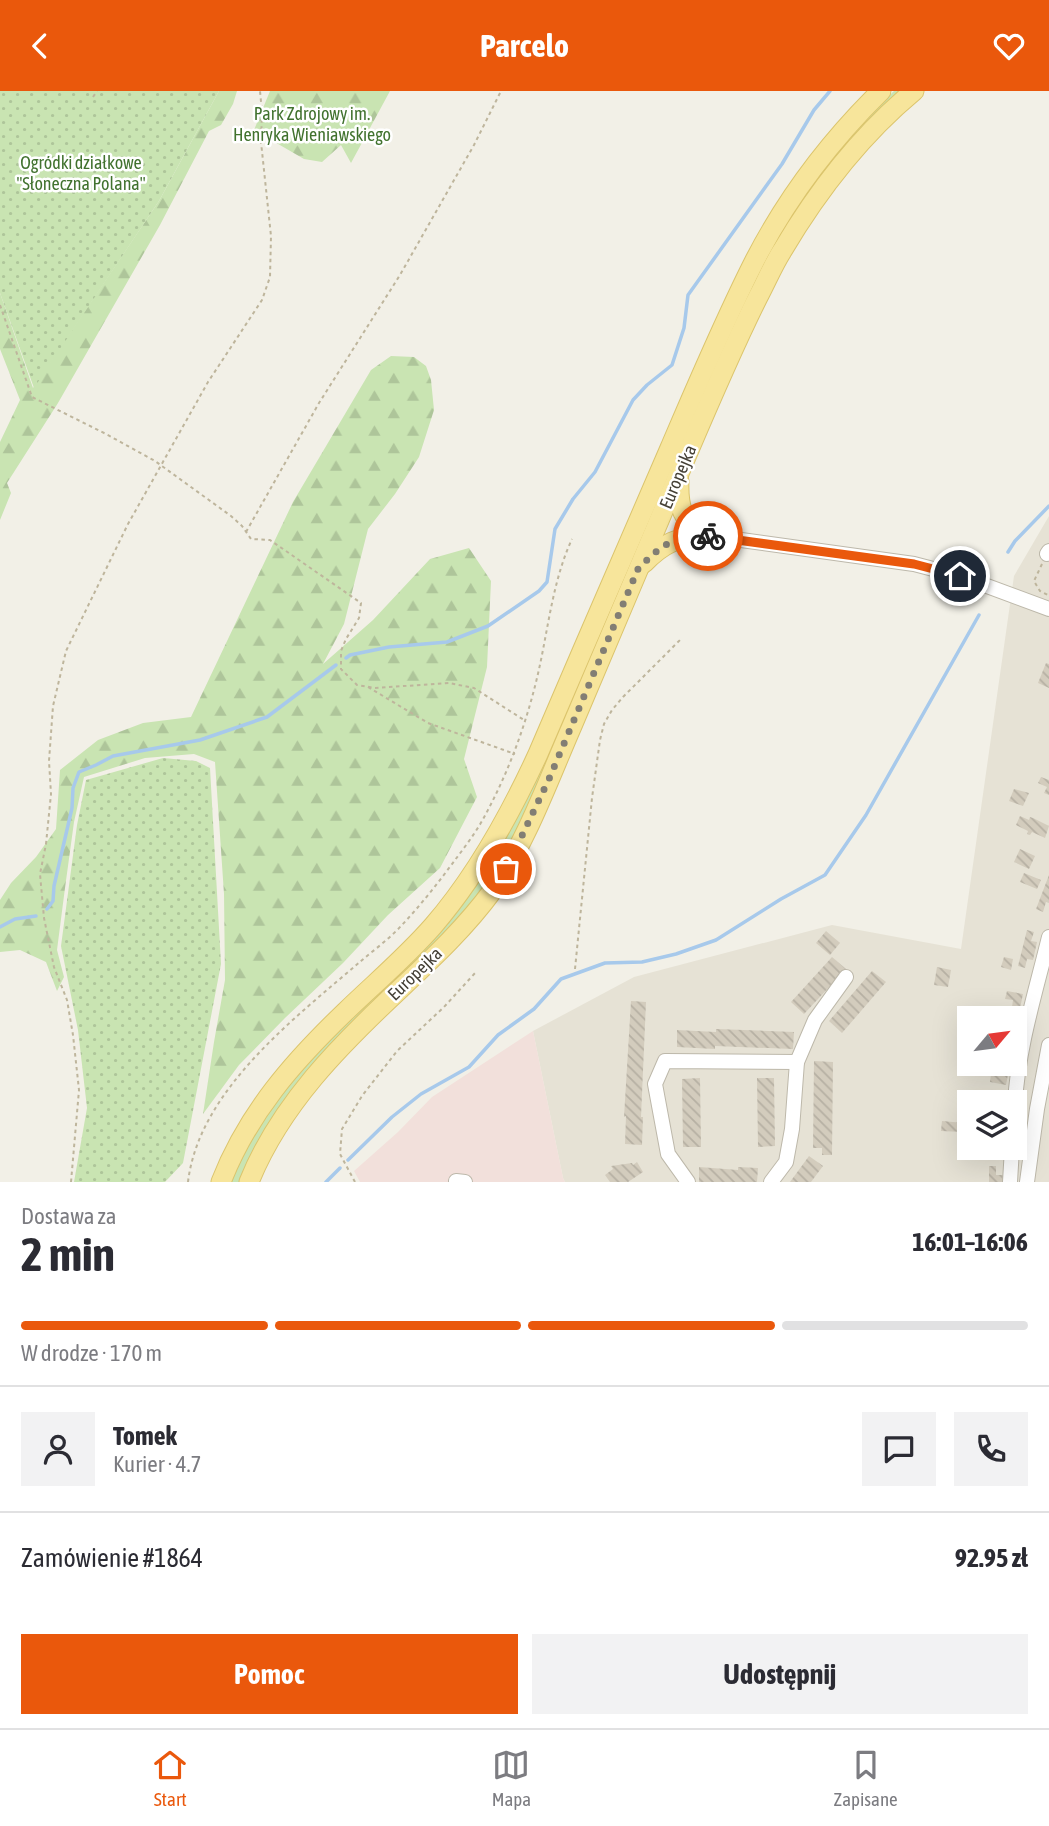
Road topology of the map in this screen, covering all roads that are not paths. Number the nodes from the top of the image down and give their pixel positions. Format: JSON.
{"nodes":[{"id":1,"x":881,"y":91,"type":"edge"},
{"id":2,"x":914,"y":91,"type":"edge"},
{"id":3,"x":679,"y":474,"type":"junction"},
{"id":4,"x":705,"y":535,"type":"junction"},
{"id":5,"x":638,"y":569,"type":"junction"},
{"id":6,"x":1049,"y":609,"type":"edge"},
{"id":7,"x":1049,"y":937,"type":"edge"},
{"id":8,"x":846,"y":977,"type":"dead end"},
{"id":9,"x":1049,"y":1045,"type":"edge"},
{"id":10,"x":797,"y":1062,"type":"junction"},
{"id":11,"x":1016,"y":1090,"type":"edge"},
{"id":12,"x":1011,"y":1160,"type":"edge"},
{"id":13,"x":456,"y":1181,"type":"edge"},
{"id":14,"x":221,"y":1182,"type":"edge"},
{"id":15,"x":249,"y":1182,"type":"edge"},
{"id":16,"x":465,"y":1182,"type":"edge"},
{"id":17,"x":688,"y":1182,"type":"edge"},
{"id":18,"x":771,"y":1182,"type":"edge"},
{"id":19,"x":1010,"y":1182,"type":"edge"},
{"id":20,"x":1027,"y":1182,"type":"edge"}],
"edges":[{"from":1,"to":14,"type":"main road","name":"Europejka"},
{"from":2,"to":3,"type":"main road","name":"Europejka"},
{"from":3,"to":4,"type":"main road"},
{"from":3,"to":5,"type":"main road","name":"Europejka"},
{"from":4,"to":5,"type":"main road"},
{"from":4,"to":6,"type":"street"},
{"from":5,"to":15,"type":"main road","name":"Europejka"},
{"from":7,"to":11,"type":"street"},
{"from":8,"to":10,"type":"street"},
{"from":9,"to":20,"type":"street"},
{"from":10,"to":17,"type":"street"},
{"from":10,"to":18,"type":"street"},
{"from":12,"to":19,"type":"street"},
{"from":13,"to":16,"type":"street"}]}
